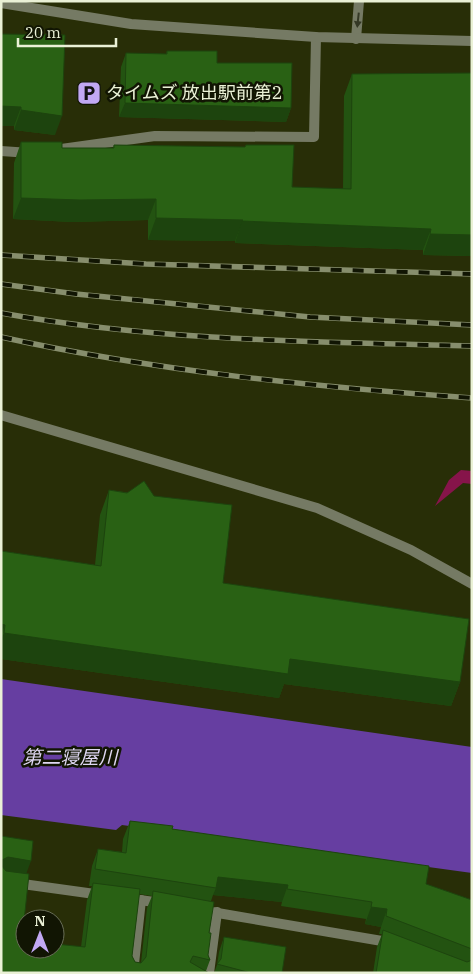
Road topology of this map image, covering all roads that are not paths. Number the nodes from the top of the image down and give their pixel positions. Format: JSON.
{"nodes":[{"id":1,"x":360,"y":1,"type":"edge"},
{"id":2,"x":1,"y":3,"type":"edge"},
{"id":3,"x":316,"y":38,"type":"junction"},
{"id":4,"x":356,"y":39,"type":"junction"},
{"id":5,"x":472,"y":41,"type":"edge"},
{"id":6,"x":1,"y":151,"type":"edge"},
{"id":7,"x":1,"y":415,"type":"edge"},
{"id":8,"x":472,"y":584,"type":"edge"},
{"id":9,"x":1,"y":881,"type":"edge"},
{"id":10,"x":141,"y":900,"type":"junction"},
{"id":11,"x":170,"y":905,"type":"edge"},
{"id":12,"x":189,"y":908,"type":"edge"},
{"id":13,"x":217,"y":912,"type":"junction"},
{"id":14,"x":400,"y":948,"type":"edge"},
{"id":15,"x":133,"y":973,"type":"edge"},
{"id":16,"x":209,"y":973,"type":"edge"}],
"edges":[{"from":1,"to":4,"type":"street","one_way":true},
{"from":2,"to":3,"type":"street"},
{"from":3,"to":4,"type":"street"},
{"from":3,"to":6,"type":"street"},
{"from":4,"to":5,"type":"street"},
{"from":7,"to":8,"type":"street"},
{"from":9,"to":10,"type":"street"},
{"from":10,"to":11,"type":"street"},
{"from":10,"to":15,"type":"street"},
{"from":12,"to":13,"type":"street"},
{"from":13,"to":14,"type":"street"},
{"from":13,"to":16,"type":"street"}]}
